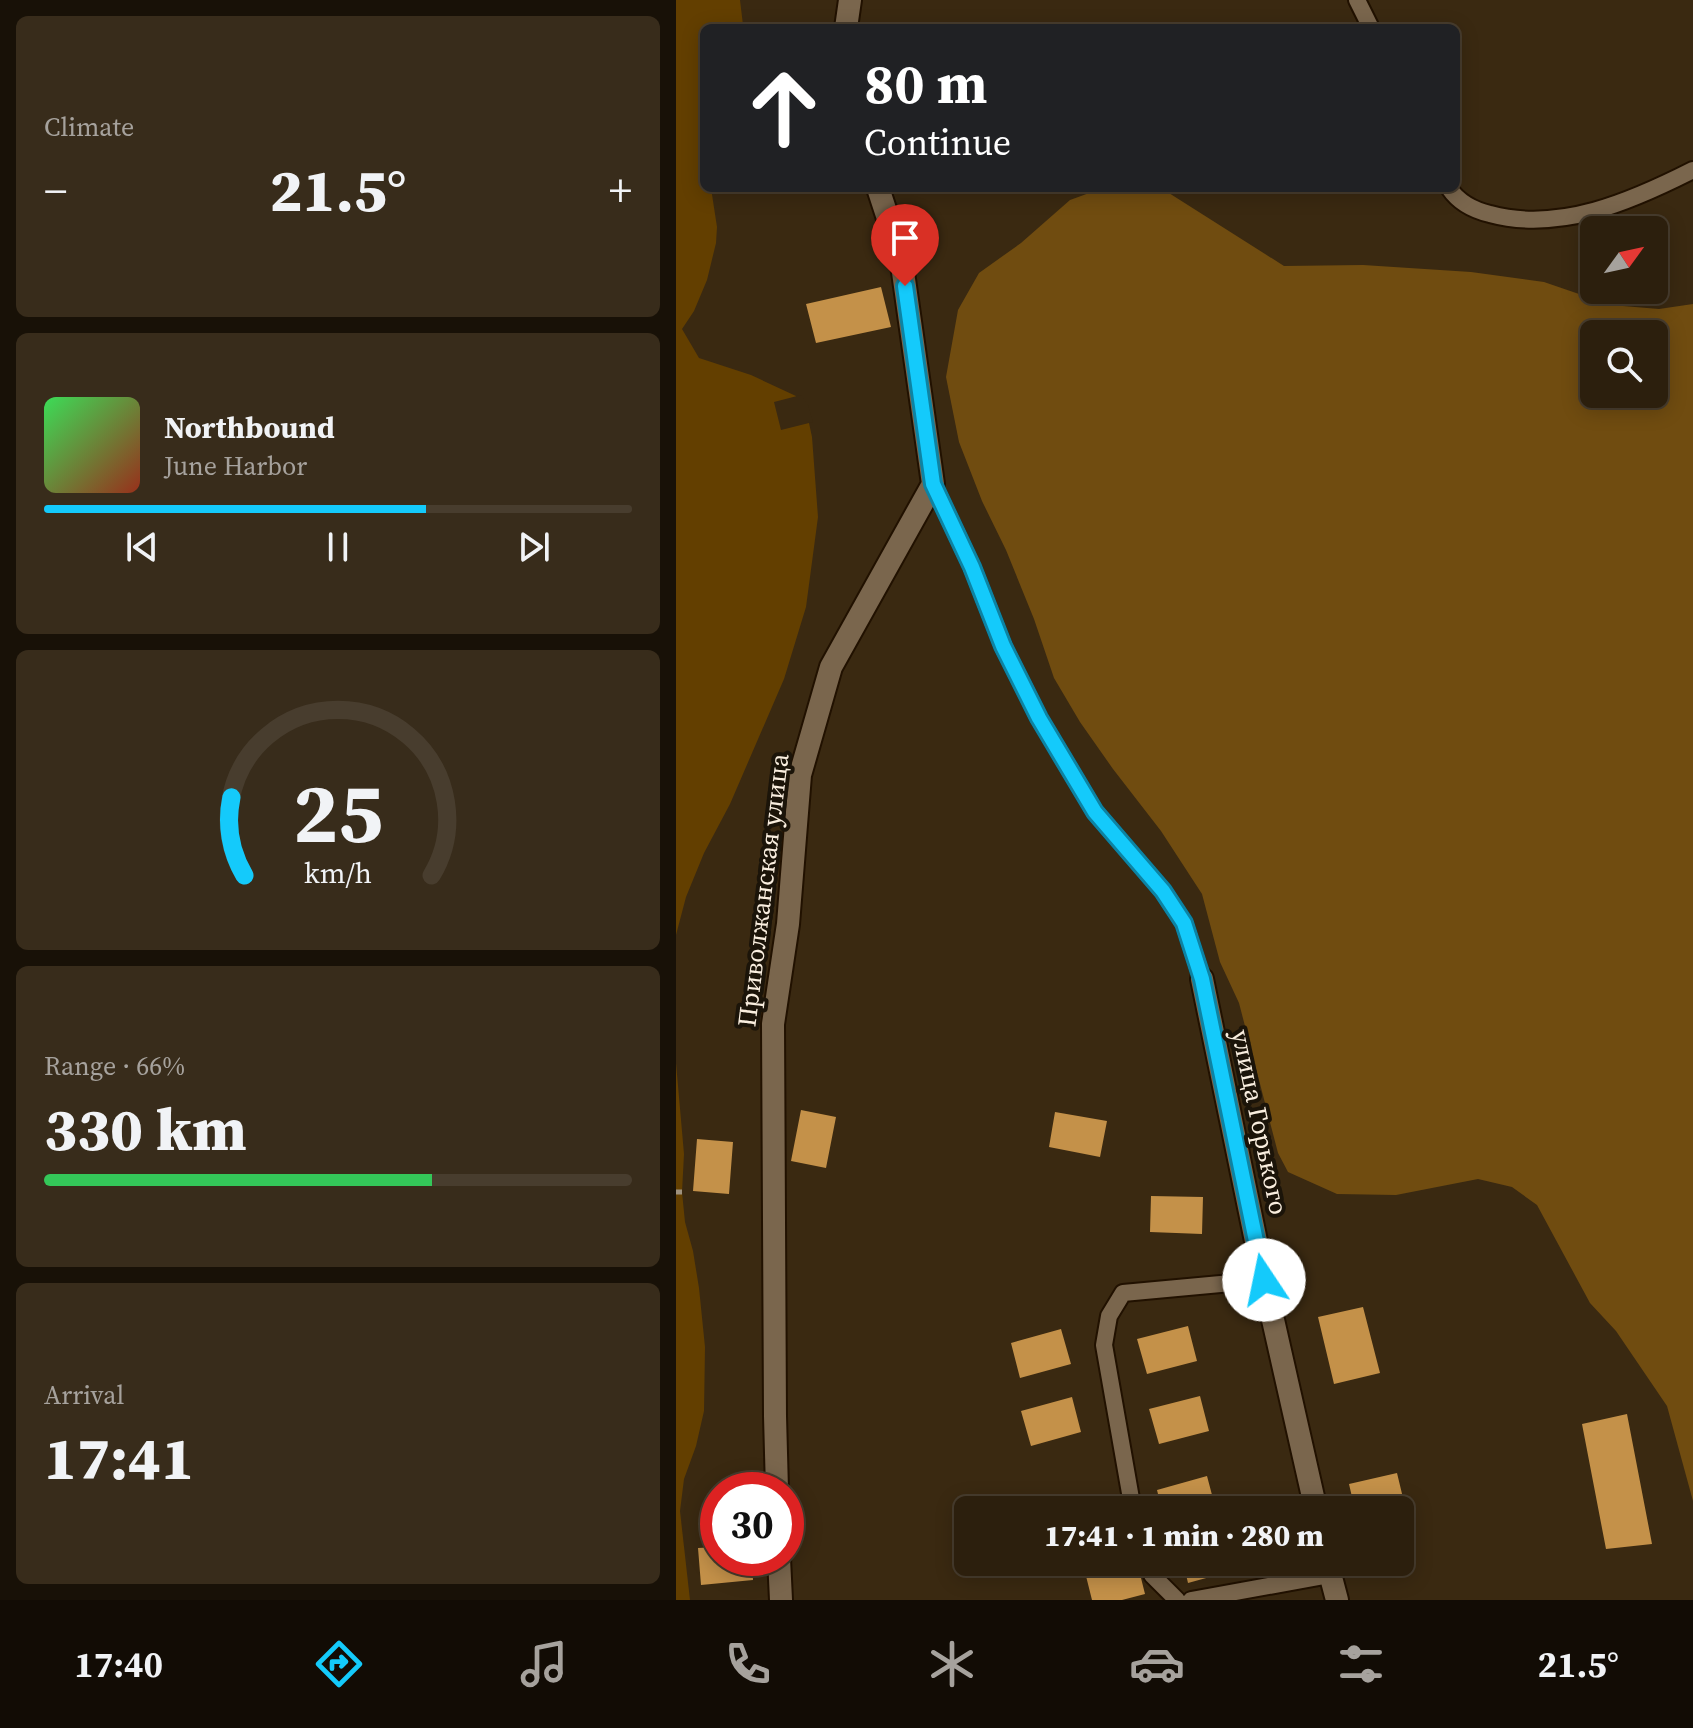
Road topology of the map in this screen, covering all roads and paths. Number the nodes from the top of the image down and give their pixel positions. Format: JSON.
{"nodes":[{"id":1,"x":850,"y":0,"type":"edge"},
{"id":2,"x":1357,"y":0,"type":"edge"},
{"id":3,"x":847,"y":24,"type":"edge"},
{"id":4,"x":1369,"y":24,"type":"edge"},
{"id":5,"x":1693,"y":170,"type":"edge"},
{"id":6,"x":879,"y":192,"type":"edge"},
{"id":7,"x":1452,"y":192,"type":"edge"},
{"id":8,"x":933,"y":484,"type":"junction"},
{"id":9,"x":1202,"y":979,"type":"joint"},
{"id":10,"x":1264,"y":1280,"type":"junction"},
{"id":11,"x":776,"y":1472,"type":"edge"},
{"id":12,"x":1131,"y":1496,"type":"edge"},
{"id":13,"x":1313,"y":1496,"type":"edge"},
{"id":14,"x":780,"y":1576,"type":"edge"},
{"id":15,"x":1153,"y":1576,"type":"edge"},
{"id":16,"x":1298,"y":1576,"type":"edge"},
{"id":17,"x":1331,"y":1576,"type":"edge"},
{"id":18,"x":781,"y":1600,"type":"edge"},
{"id":19,"x":1177,"y":1600,"type":"edge"},
{"id":20,"x":1191,"y":1600,"type":"edge"},
{"id":21,"x":1337,"y":1600,"type":"edge"}],
"edges":[{"from":1,"to":3,"type":"street"},
{"from":2,"to":4,"type":"lane"},
{"from":5,"to":7,"type":"lane"},
{"from":6,"to":8,"type":"street"},
{"from":8,"to":9,"type":"lane"},
{"from":8,"to":11,"type":"street","name":"Приволжанская улица"},
{"from":9,"to":10,"type":"street","name":"улица Горького"},
{"from":10,"to":12,"type":"lane"},
{"from":10,"to":13,"type":"street","name":"улица Горького"},
{"from":14,"to":18,"type":"street"},
{"from":15,"to":19,"type":"lane"},
{"from":16,"to":20,"type":"lane"},
{"from":17,"to":21,"type":"street"}]}
